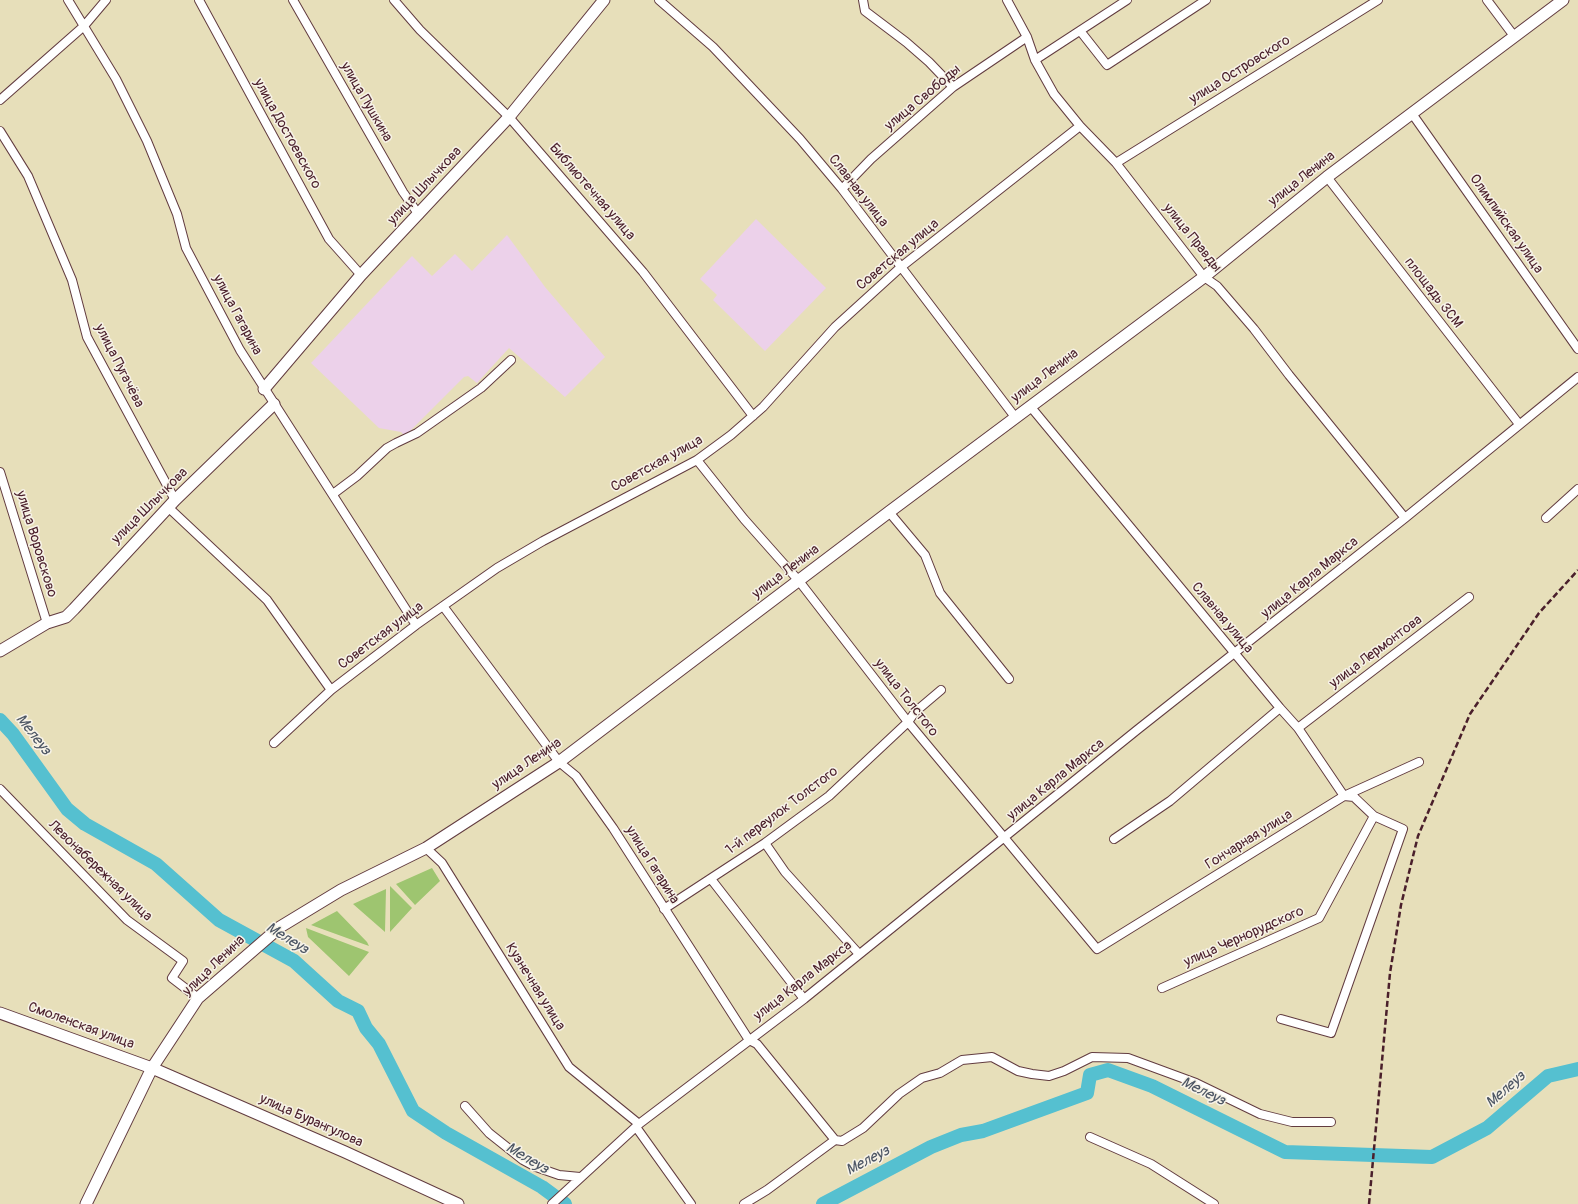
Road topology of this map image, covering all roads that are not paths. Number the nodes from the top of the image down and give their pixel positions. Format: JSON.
{"nodes":[{"id":1,"x":68,"y":0,"type":"edge"},
{"id":2,"x":106,"y":0,"type":"edge"},
{"id":3,"x":199,"y":0,"type":"edge"},
{"id":4,"x":293,"y":0,"type":"edge"},
{"id":5,"x":394,"y":0,"type":"edge"},
{"id":6,"x":604,"y":0,"type":"edge"},
{"id":7,"x":659,"y":0,"type":"edge"},
{"id":8,"x":862,"y":0,"type":"edge"},
{"id":9,"x":1007,"y":0,"type":"edge"},
{"id":10,"x":1127,"y":0,"type":"edge"},
{"id":11,"x":1206,"y":0,"type":"edge"},
{"id":12,"x":1378,"y":0,"type":"edge"},
{"id":13,"x":1487,"y":0,"type":"edge"},
{"id":14,"x":1563,"y":0,"type":"edge"},
{"id":15,"x":84,"y":26,"type":"junction"},
{"id":16,"x":1081,"y":32,"type":"junction"},
{"id":17,"x":1514,"y":36,"type":"junction"},
{"id":18,"x":1027,"y":37,"type":"junction"},
{"id":19,"x":1035,"y":60,"type":"junction"},
{"id":20,"x":953,"y":87,"type":"junction"},
{"id":21,"x":0,"y":100,"type":"edge"},
{"id":22,"x":1413,"y":114,"type":"junction"},
{"id":23,"x":509,"y":117,"type":"junction"},
{"id":24,"x":1080,"y":126,"type":"junction"},
{"id":25,"x":0,"y":131,"type":"edge"},
{"id":26,"x":1116,"y":163,"type":"junction"},
{"id":27,"x":1327,"y":178,"type":"junction"},
{"id":28,"x":842,"y":189,"type":"junction"},
{"id":29,"x":419,"y":215,"type":"junction"},
{"id":30,"x":901,"y":266,"type":"junction"},
{"id":31,"x":361,"y":275,"type":"junction"},
{"id":32,"x":1204,"y":277,"type":"junction"},
{"id":33,"x":1578,"y":349,"type":"edge"},
{"id":34,"x":511,"y":360,"type":"dead end"},
{"id":35,"x":1578,"y":377,"type":"edge"},
{"id":36,"x":264,"y":389,"type":"junction"},
{"id":37,"x":274,"y":404,"type":"junction"},
{"id":38,"x":1030,"y":406,"type":"junction"},
{"id":39,"x":753,"y":416,"type":"junction"},
{"id":40,"x":1015,"y":417,"type":"junction"},
{"id":41,"x":1519,"y":424,"type":"junction"},
{"id":42,"x":697,"y":460,"type":"junction"},
{"id":43,"x":0,"y":472,"type":"edge"},
{"id":44,"x":1578,"y":489,"type":"edge"},
{"id":45,"x":333,"y":494,"type":"junction"},
{"id":46,"x":172,"y":504,"type":"junction"},
{"id":47,"x":889,"y":512,"type":"junction"},
{"id":48,"x":1405,"y":518,"type":"junction"},
{"id":49,"x":1546,"y":518,"type":"dead end"},
{"id":50,"x":799,"y":581,"type":"junction"},
{"id":51,"x":1469,"y":597,"type":"dead end"},
{"id":52,"x":443,"y":606,"type":"junction"},
{"id":53,"x":46,"y":623,"type":"junction"},
{"id":54,"x":416,"y":625,"type":"junction"},
{"id":55,"x":0,"y":651,"type":"edge"},
{"id":56,"x":1236,"y":654,"type":"junction"},
{"id":57,"x":1009,"y":679,"type":"dead end"},
{"id":58,"x":331,"y":690,"type":"junction"},
{"id":59,"x":941,"y":690,"type":"dead end"},
{"id":60,"x":1280,"y":708,"type":"junction"},
{"id":61,"x":908,"y":722,"type":"junction"},
{"id":62,"x":1298,"y":728,"type":"junction"},
{"id":63,"x":274,"y":743,"type":"dead end"},
{"id":64,"x":559,"y":762,"type":"junction"},
{"id":65,"x":1419,"y":762,"type":"dead end"},
{"id":66,"x":0,"y":789,"type":"edge"},
{"id":67,"x":1344,"y":796,"type":"junction"},
{"id":68,"x":1374,"y":816,"type":"junction"},
{"id":69,"x":1005,"y":838,"type":"junction"},
{"id":70,"x":1114,"y":839,"type":"dead end"},
{"id":71,"x":765,"y":843,"type":"junction"},
{"id":72,"x":426,"y":848,"type":"junction"},
{"id":73,"x":711,"y":879,"type":"junction"},
{"id":74,"x":664,"y":909,"type":"junction"},
{"id":75,"x":1097,"y":950,"type":"joint"},
{"id":76,"x":859,"y":954,"type":"junction"},
{"id":77,"x":1162,"y":988,"type":"dead end"},
{"id":78,"x":198,"y":998,"type":"junction"},
{"id":79,"x":804,"y":999,"type":"junction"},
{"id":80,"x":0,"y":1013,"type":"edge"},
{"id":81,"x":1281,"y":1019,"type":"dead end"},
{"id":82,"x":749,"y":1040,"type":"junction"},
{"id":83,"x":152,"y":1068,"type":"junction"},
{"id":84,"x":466,"y":1106,"type":"dead end"},
{"id":85,"x":1331,"y":1122,"type":"dead end"},
{"id":86,"x":637,"y":1126,"type":"junction"},
{"id":87,"x":1090,"y":1137,"type":"dead end"},
{"id":88,"x":835,"y":1140,"type":"junction"},
{"id":89,"x":580,"y":1176,"type":"junction"},
{"id":90,"x":86,"y":1204,"type":"edge"},
{"id":91,"x":458,"y":1204,"type":"edge"},
{"id":92,"x":552,"y":1204,"type":"edge"},
{"id":93,"x":692,"y":1204,"type":"edge"},
{"id":94,"x":744,"y":1204,"type":"edge"},
{"id":95,"x":1214,"y":1204,"type":"edge"}],
"edges":[{"from":1,"to":15,"type":"street","name":"улица Гагарина"},
{"from":2,"to":15,"type":"street"},
{"from":3,"to":31,"type":"street","name":"улица Достоевского"},
{"from":4,"to":29,"type":"street","name":"улица Пушкина"},
{"from":5,"to":23,"type":"street","name":"Библиотечная улица"},
{"from":6,"to":23,"type":"main road","name":"улица Шлычкова"},
{"from":7,"to":28,"type":"street","name":"Славная улица"},
{"from":8,"to":20,"type":"street"},
{"from":9,"to":18,"type":"street","name":"улица Правды"},
{"from":10,"to":16,"type":"street"},
{"from":11,"to":16,"type":"street"},
{"from":12,"to":26,"type":"street","name":"улица Островского"},
{"from":13,"to":17,"type":"street"},
{"from":14,"to":17,"type":"main road","name":"улица Ленина"},
{"from":15,"to":21,"type":"street"},
{"from":15,"to":36,"type":"street","name":"улица Гагарина"},
{"from":16,"to":19,"type":"street"},
{"from":17,"to":22,"type":"main road","name":"улица Ленина"},
{"from":18,"to":19,"type":"street","name":"улица Правды"},
{"from":18,"to":20,"type":"street","name":"улица Свободы"},
{"from":19,"to":24,"type":"street","name":"улица Правды"},
{"from":20,"to":28,"type":"street","name":"улица Свободы"},
{"from":22,"to":27,"type":"main road","name":"улица Ленина"},
{"from":22,"to":33,"type":"street","name":"Олимпийская улица"},
{"from":23,"to":29,"type":"main road","name":"улица Шлычкова"},
{"from":23,"to":39,"type":"street","name":"Библиотечная улица"},
{"from":24,"to":26,"type":"street","name":"улица Правды"},
{"from":24,"to":30,"type":"street","name":"Советская улица"},
{"from":25,"to":46,"type":"street","name":"улица Пугачёва"},
{"from":26,"to":32,"type":"street","name":"улица Правды"},
{"from":27,"to":32,"type":"main road","name":"улица Ленина"},
{"from":27,"to":41,"type":"street","name":"площадь ЗСМ"},
{"from":28,"to":30,"type":"street","name":"Славная улица"},
{"from":29,"to":31,"type":"main road","name":"улица Шлычкова"},
{"from":30,"to":39,"type":"street","name":"Советская улица"},
{"from":30,"to":40,"type":"street","name":"Славная улица"},
{"from":31,"to":36,"type":"main road","name":"улица Шлычкова"},
{"from":32,"to":38,"type":"main road","name":"улица Ленина"},
{"from":32,"to":48,"type":"street","name":"улица Правды"},
{"from":34,"to":45,"type":"street"},
{"from":35,"to":41,"type":"street","name":"улица Карла Маркса"},
{"from":36,"to":37,"type":"street","name":"улица Гагарина"},
{"from":37,"to":45,"type":"street","name":"улица Гагарина"},
{"from":37,"to":46,"type":"main road","name":"улица Шлычкова"},
{"from":38,"to":40,"type":"main road","name":"улица Ленина"},
{"from":38,"to":56,"type":"street","name":"Славная улица"},
{"from":39,"to":42,"type":"street","name":"Советская улица"},
{"from":40,"to":47,"type":"main road","name":"улица Ленина"},
{"from":41,"to":48,"type":"street","name":"улица Карла Маркса"},
{"from":42,"to":50,"type":"street","name":"улица Толстого"},
{"from":42,"to":52,"type":"street","name":"Советская улица"},
{"from":43,"to":53,"type":"street","name":"улица Воровсково"},
{"from":44,"to":49,"type":"street"},
{"from":45,"to":54,"type":"street","name":"улица Гагарина"},
{"from":46,"to":53,"type":"main road","name":"улица Шлычкова"},
{"from":46,"to":58,"type":"street","name":"улица Пугачёва"},
{"from":47,"to":50,"type":"main road","name":"улица Ленина"},
{"from":47,"to":57,"type":"street"},
{"from":48,"to":56,"type":"street","name":"улица Карла Маркса"},
{"from":50,"to":61,"type":"street","name":"улица Толстого"},
{"from":50,"to":64,"type":"main road","name":"улица Ленина"},
{"from":51,"to":62,"type":"street","name":"улица Лермонтова"},
{"from":52,"to":54,"type":"street","name":"Советская улица"},
{"from":52,"to":64,"type":"street","name":"улица Гагарина"},
{"from":53,"to":55,"type":"main road","name":"улица Шлычкова"},
{"from":54,"to":58,"type":"street","name":"Советская улица"},
{"from":56,"to":60,"type":"street","name":"Славная улица"},
{"from":56,"to":69,"type":"street","name":"улица Карла Маркса"},
{"from":58,"to":63,"type":"street","name":"Советская улица"},
{"from":59,"to":61,"type":"street","name":"1-й переулок Толстого"},
{"from":60,"to":62,"type":"street","name":"Славная улица"},
{"from":60,"to":70,"type":"street"},
{"from":61,"to":69,"type":"street","name":"улица Толстого"},
{"from":61,"to":71,"type":"street","name":"1-й переулок Толстого"},
{"from":62,"to":67,"type":"street","name":"Славная улица"},
{"from":64,"to":72,"type":"main road","name":"улица Ленина"},
{"from":64,"to":74,"type":"street","name":"улица Гагарина"},
{"from":65,"to":67,"type":"street","name":"Гончарная улица"},
{"from":66,"to":78,"type":"street","name":"Левонабережная улица"},
{"from":67,"to":68,"type":"street"},
{"from":67,"to":75,"type":"street","name":"Гончарная улица"},
{"from":68,"to":77,"type":"street","name":"улица Чернорудского"},
{"from":68,"to":81,"type":"street"},
{"from":69,"to":75,"type":"street","name":"улица Толстого"},
{"from":69,"to":76,"type":"street","name":"улица Карла Маркса"},
{"from":71,"to":73,"type":"street","name":"1-й переулок Толстого"},
{"from":71,"to":76,"type":"street"},
{"from":72,"to":78,"type":"main road","name":"улица Ленина"},
{"from":72,"to":86,"type":"street","name":"Кузнечная улица"},
{"from":73,"to":74,"type":"street","name":"1-й переулок Толстого"},
{"from":73,"to":79,"type":"street"},
{"from":74,"to":82,"type":"street","name":"улица Гагарина"},
{"from":76,"to":79,"type":"street","name":"улица Карла Маркса"},
{"from":78,"to":83,"type":"main road","name":"улица Ленина"},
{"from":79,"to":82,"type":"street","name":"улица Карла Маркса"},
{"from":80,"to":83,"type":"main road","name":"Смоленская улица"},
{"from":82,"to":86,"type":"street","name":"улица Карла Маркса"},
{"from":82,"to":88,"type":"street","name":"улица Гагарина"},
{"from":83,"to":90,"type":"main road","name":"улица Ленина"},
{"from":83,"to":91,"type":"main road","name":"улица Бурангулова"},
{"from":84,"to":89,"type":"street"},
{"from":85,"to":88,"type":"street"},
{"from":86,"to":89,"type":"street","name":"улица Карла Маркса"},
{"from":86,"to":93,"type":"street","name":"Кузнечная улица"},
{"from":87,"to":95,"type":"street"},
{"from":88,"to":94,"type":"street"},
{"from":89,"to":92,"type":"street","name":"улица Карла Маркса"}]}
